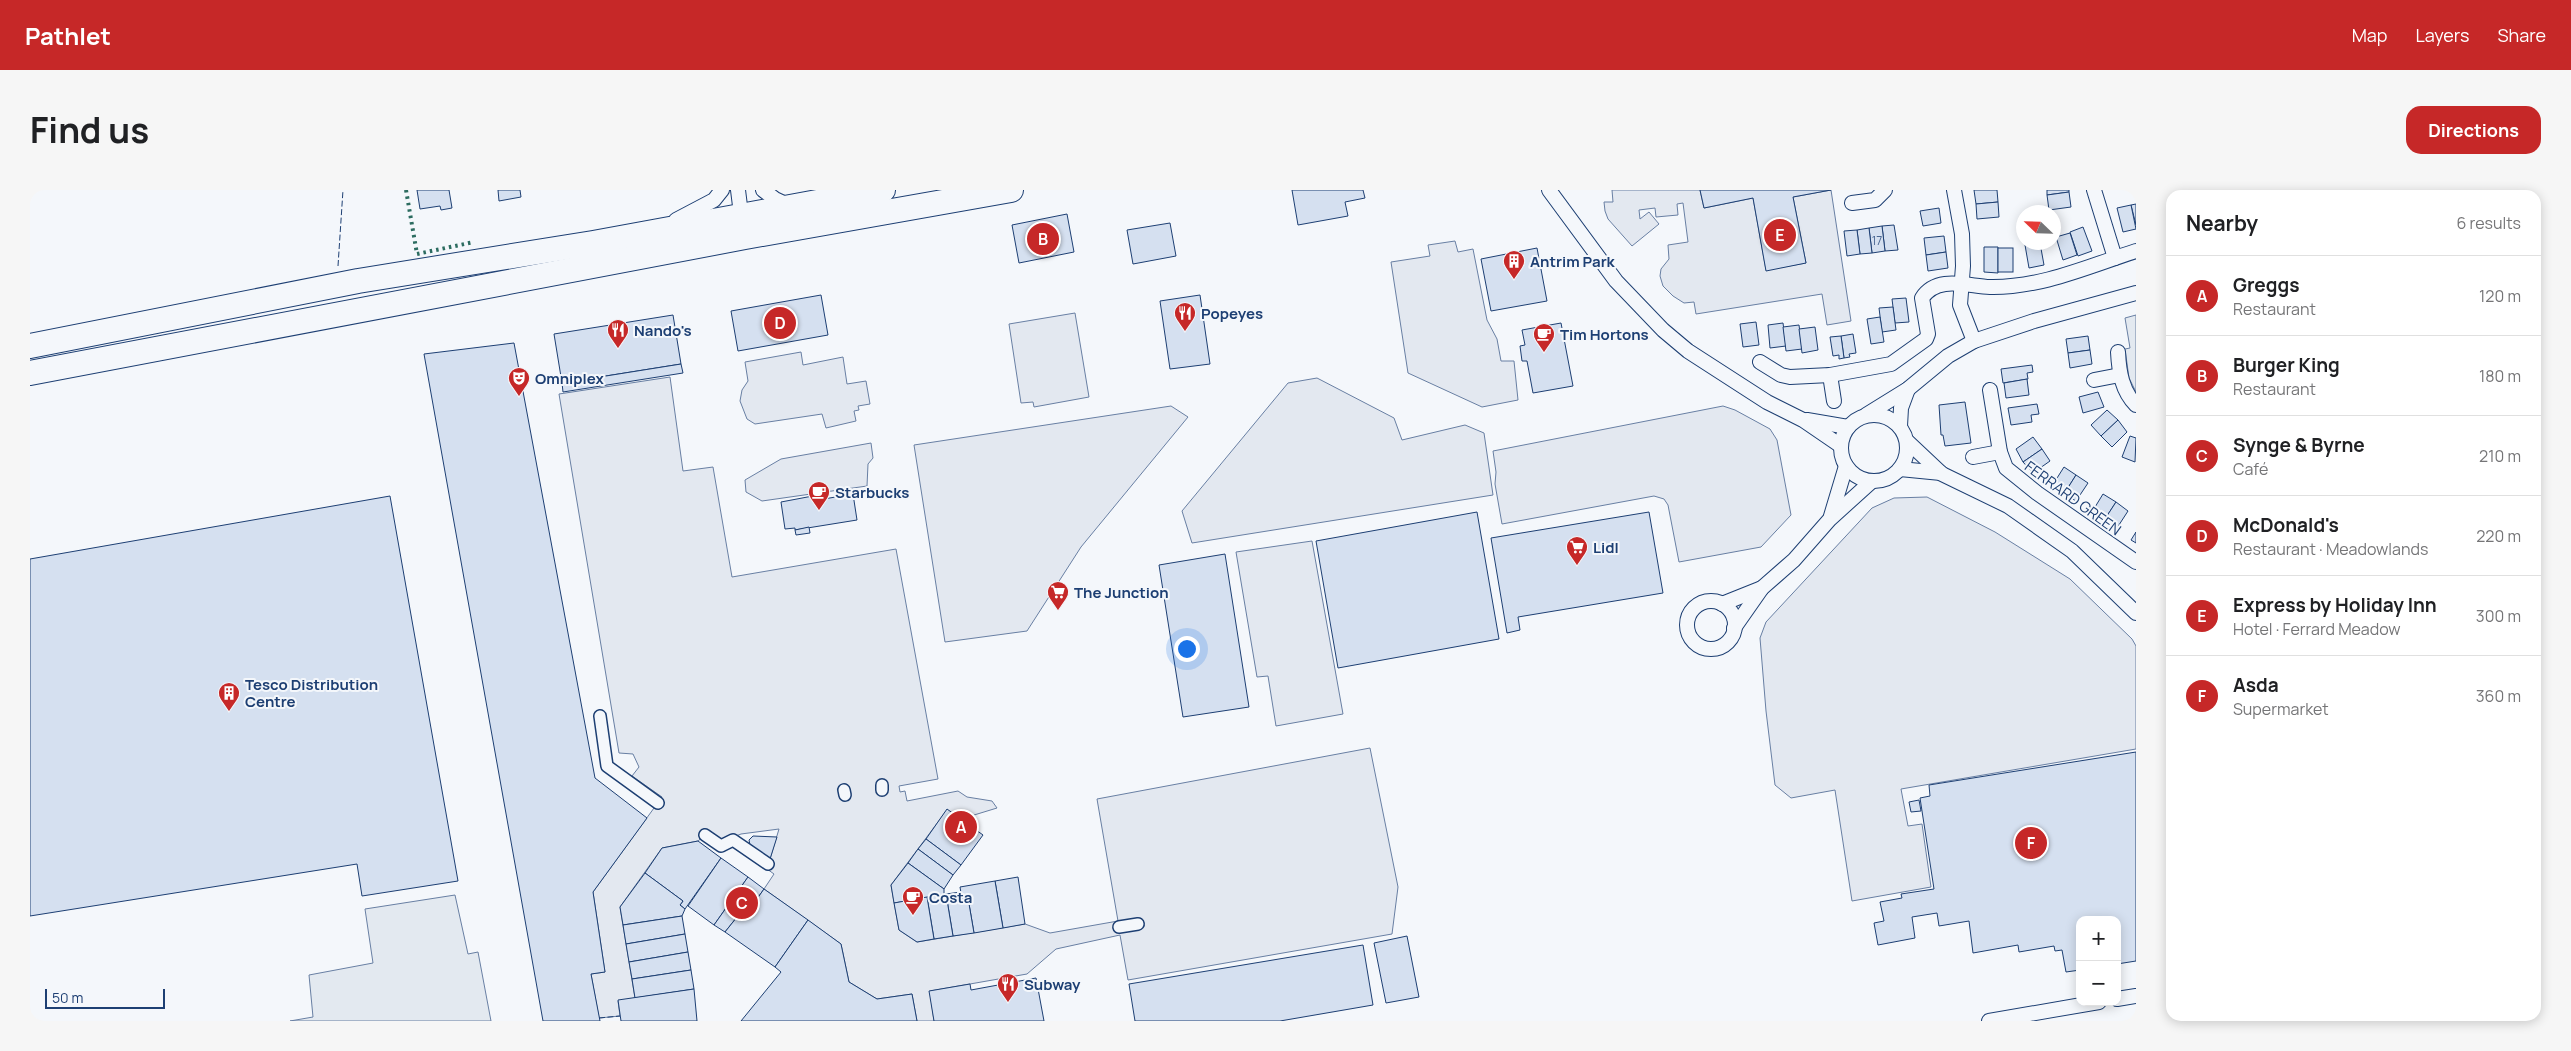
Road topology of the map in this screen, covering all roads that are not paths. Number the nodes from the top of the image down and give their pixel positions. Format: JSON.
{"nodes":[{"id":1,"x":722,"y":190,"type":"edge"},
{"id":2,"x":738,"y":190,"type":"edge"},
{"id":3,"x":763,"y":190,"type":"edge"},
{"id":4,"x":883,"y":190,"type":"edge"},
{"id":5,"x":1011,"y":190,"type":"edge"},
{"id":6,"x":1549,"y":190,"type":"edge"},
{"id":7,"x":1885,"y":190,"type":"edge"},
{"id":8,"x":1954,"y":190,"type":"edge"},
{"id":9,"x":2094,"y":190,"type":"edge"},
{"id":10,"x":1852,"y":203,"type":"dead end"},
{"id":11,"x":792,"y":206,"type":"junction"},
{"id":12,"x":743,"y":226,"type":"junction"},
{"id":13,"x":648,"y":232,"type":"junction"},
{"id":14,"x":2136,"y":251,"type":"edge"},
{"id":15,"x":2115,"y":258,"type":"junction"},
{"id":16,"x":1961,"y":283,"type":"junction"},
{"id":17,"x":2136,"y":293,"type":"edge"},
{"id":18,"x":1974,"y":341,"type":"junction"},
{"id":19,"x":30,"y":346,"type":"edge"},
{"id":20,"x":2118,"y":352,"type":"dead end"},
{"id":21,"x":1760,"y":362,"type":"dead end"},
{"id":22,"x":30,"y":373,"type":"edge"},
{"id":23,"x":1830,"y":375,"type":"junction"},
{"id":24,"x":2120,"y":375,"type":"junction"},
{"id":25,"x":2094,"y":380,"type":"dead end"},
{"id":26,"x":1908,"y":389,"type":"junction"},
{"id":27,"x":1990,"y":390,"type":"dead end"},
{"id":28,"x":1834,"y":401,"type":"dead end"},
{"id":29,"x":2136,"y":405,"type":"edge"},
{"id":30,"x":1866,"y":415,"type":"junction"},
{"id":31,"x":1803,"y":420,"type":"junction"},
{"id":32,"x":1900,"y":426,"type":"junction"},
{"id":33,"x":1848,"y":427,"type":"junction"},
{"id":34,"x":1908,"y":442,"type":"junction"},
{"id":35,"x":1841,"y":446,"type":"junction"},
{"id":36,"x":2000,"y":452,"type":"junction"},
{"id":37,"x":1973,"y":457,"type":"dead end"},
{"id":38,"x":1846,"y":466,"type":"junction"},
{"id":39,"x":1900,"y":469,"type":"junction"},
{"id":40,"x":1942,"y":474,"type":"junction"},
{"id":41,"x":1872,"y":481,"type":"junction"},
{"id":42,"x":1830,"y":520,"type":"junction"},
{"id":43,"x":2136,"y":562,"type":"edge"},
{"id":44,"x":1762,"y":588,"type":"junction"},
{"id":45,"x":1722,"y":604,"type":"junction"},
{"id":46,"x":2136,"y":613,"type":"edge"},
{"id":47,"x":1734,"y":628,"type":"junction"},
{"id":48,"x":600,"y":716,"type":"dead end"},
{"id":49,"x":658,"y":804,"type":"dead end"},
{"id":50,"x":705,"y":835,"type":"dead end"},
{"id":51,"x":768,"y":864,"type":"dead end"},
{"id":52,"x":1138,"y":924,"type":"dead end"},
{"id":53,"x":1119,"y":927,"type":"dead end"},
{"id":54,"x":2136,"y":996,"type":"edge"},
{"id":55,"x":2121,"y":998,"type":"edge"},
{"id":56,"x":2076,"y":1006,"type":"edge"},
{"id":57,"x":1989,"y":1021,"type":"edge"}],
"edges":[{"from":1,"to":13,"type":"street"},
{"from":2,"to":12,"type":"street"},
{"from":3,"to":11,"type":"street"},
{"from":4,"to":11,"type":"highway"},
{"from":5,"to":12,"type":"highway"},
{"from":6,"to":31,"type":"street"},
{"from":7,"to":10,"type":"street"},
{"from":8,"to":16,"type":"street"},
{"from":9,"to":15,"type":"street"},
{"from":11,"to":12,"type":"highway"},
{"from":12,"to":13,"type":"highway"},
{"from":12,"to":22,"type":"highway"},
{"from":13,"to":19,"type":"highway"},
{"from":14,"to":15,"type":"street"},
{"from":15,"to":16,"type":"street"},
{"from":16,"to":18,"type":"street"},
{"from":16,"to":23,"type":"street"},
{"from":17,"to":18,"type":"street"},
{"from":18,"to":26,"type":"street"},
{"from":20,"to":24,"type":"street"},
{"from":21,"to":23,"type":"street"},
{"from":23,"to":28,"type":"street"},
{"from":24,"to":25,"type":"street"},
{"from":24,"to":29,"type":"street"},
{"from":26,"to":30,"type":"street"},
{"from":26,"to":32,"type":"street"},
{"from":27,"to":36,"type":"street","name":"FERRARD GREEN"},
{"from":30,"to":32,"type":"street"},
{"from":30,"to":33,"type":"street"},
{"from":31,"to":33,"type":"street"},
{"from":31,"to":35,"type":"street"},
{"from":32,"to":34,"type":"street"},
{"from":33,"to":35,"type":"street"},
{"from":34,"to":39,"type":"street"},
{"from":34,"to":40,"type":"street"},
{"from":35,"to":38,"type":"street"},
{"from":36,"to":37,"type":"street"},
{"from":36,"to":43,"type":"street","name":"FERRARD GREEN"},
{"from":38,"to":41,"type":"street"},
{"from":38,"to":42,"type":"street"},
{"from":39,"to":40,"type":"street"},
{"from":39,"to":41,"type":"street"},
{"from":40,"to":46,"type":"street"},
{"from":41,"to":42,"type":"street"},
{"from":42,"to":44,"type":"street"},
{"from":44,"to":45,"type":"street"},
{"from":44,"to":47,"type":"street"},
{"from":45,"to":47,"type":"street"},
{"from":45,"to":47,"type":"street"},
{"from":48,"to":49,"type":"street"},
{"from":50,"to":51,"type":"street"},
{"from":52,"to":53,"type":"street"},
{"from":54,"to":55,"type":"street"},
{"from":56,"to":57,"type":"street"}]}
